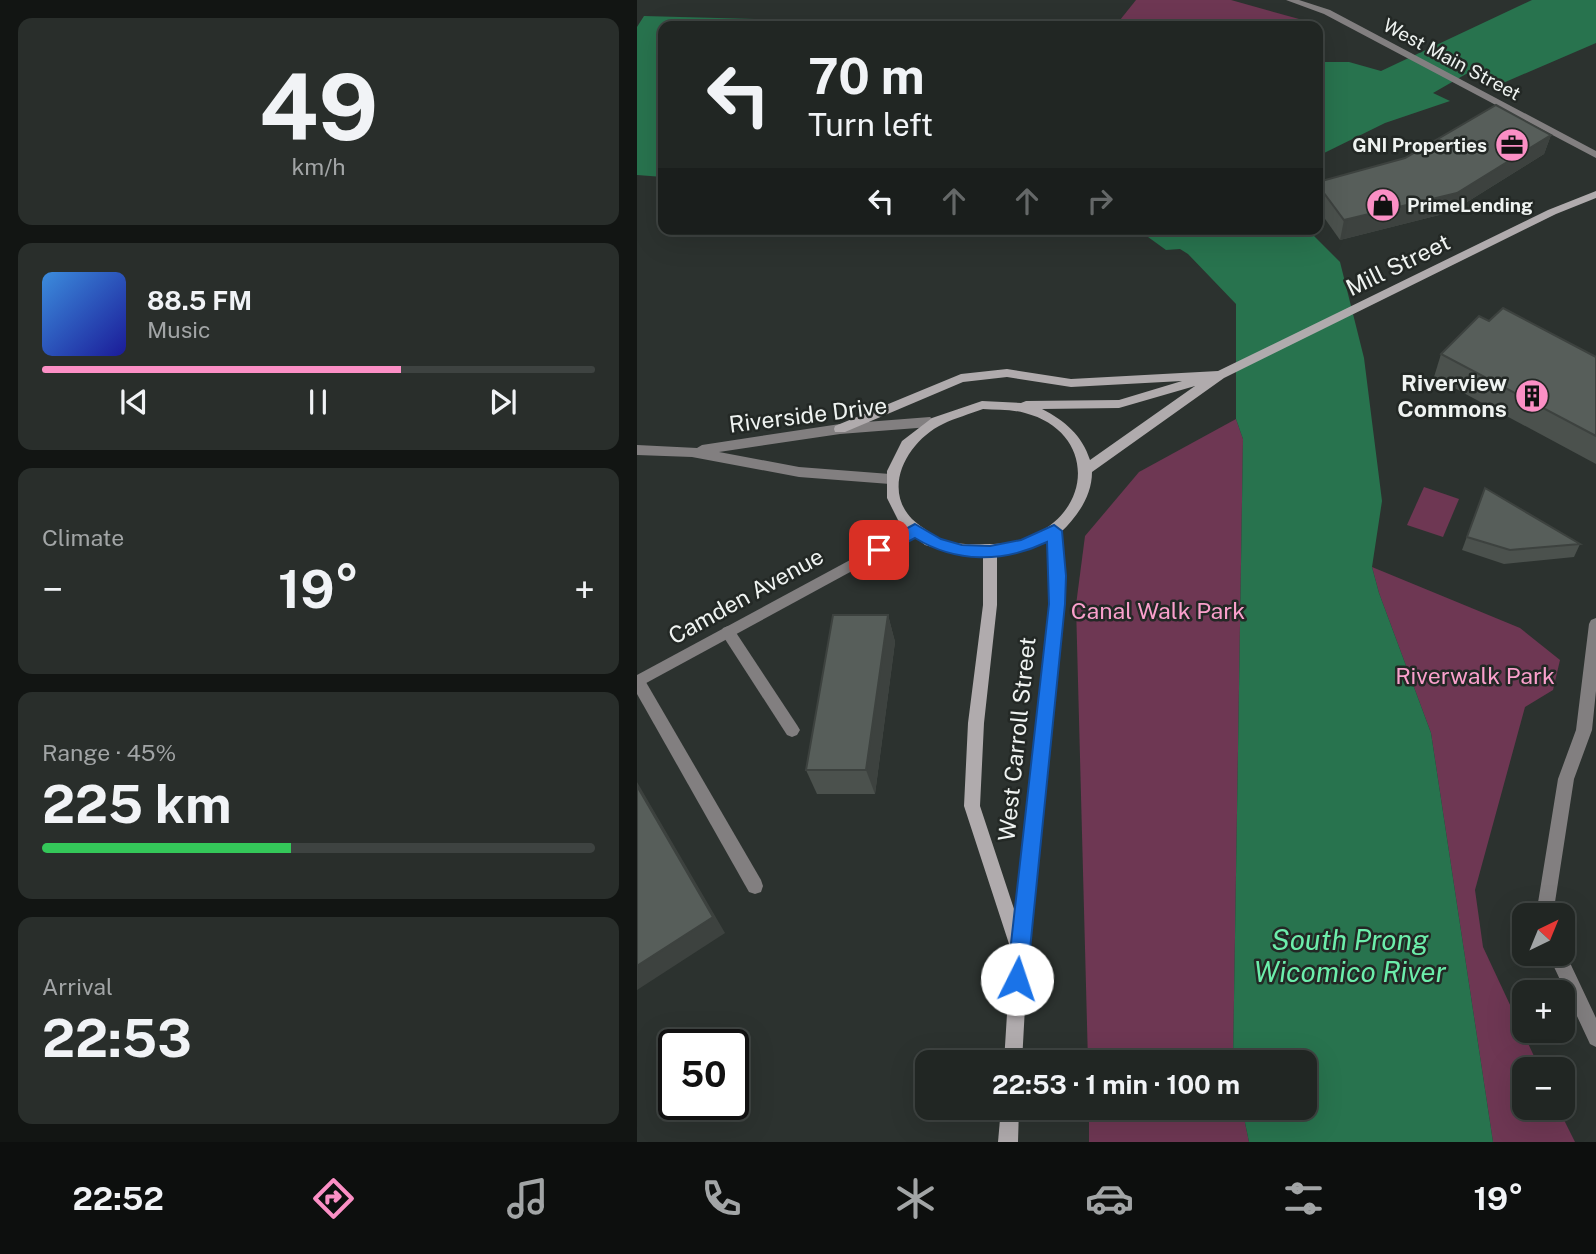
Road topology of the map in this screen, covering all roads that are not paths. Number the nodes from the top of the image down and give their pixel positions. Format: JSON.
{"nodes":[{"id":1,"x":1290,"y":0,"type":"edge"},
{"id":2,"x":1596,"y":155,"type":"edge"},
{"id":3,"x":1596,"y":194,"type":"edge"},
{"id":4,"x":1220,"y":375,"type":"junction"},
{"id":5,"x":1009,"y":405,"type":"junction"},
{"id":6,"x":930,"y":422,"type":"junction"},
{"id":7,"x":840,"y":429,"type":"junction"},
{"id":8,"x":637,"y":450,"type":"edge"},
{"id":9,"x":692,"y":452,"type":"junction"},
{"id":10,"x":1087,"y":469,"type":"junction"},
{"id":11,"x":890,"y":479,"type":"junction"},
{"id":12,"x":915,"y":530,"type":"junction"},
{"id":13,"x":1054,"y":531,"type":"junction"},
{"id":14,"x":990,"y":552,"type":"junction"},
{"id":15,"x":1596,"y":627,"type":"edge"},
{"id":16,"x":728,"y":632,"type":"junction"},
{"id":17,"x":637,"y":682,"type":"edge"},
{"id":18,"x":792,"y":730,"type":"dead end"},
{"id":19,"x":755,"y":886,"type":"dead end"},
{"id":20,"x":1546,"y":903,"type":"edge"},
{"id":21,"x":1019,"y":952,"type":"junction"},
{"id":22,"x":1563,"y":966,"type":"edge"},
{"id":23,"x":1596,"y":1038,"type":"edge"},
{"id":24,"x":1014,"y":1050,"type":"edge"},
{"id":25,"x":1009,"y":1120,"type":"edge"},
{"id":26,"x":1008,"y":1142,"type":"edge"}],
"edges":[{"from":1,"to":2,"type":"street","name":"West Main Street"},
{"from":3,"to":4,"type":"main road","name":"Mill Street"},
{"from":4,"to":5,"type":"main road","name":"Mill Street"},
{"from":4,"to":7,"type":"main road"},
{"from":4,"to":10,"type":"main road","name":"Mill Street"},
{"from":5,"to":6,"type":"main road"},
{"from":5,"to":10,"type":"main road"},
{"from":6,"to":7,"type":"street","name":"Riverside Drive"},
{"from":6,"to":11,"type":"main road"},
{"from":7,"to":9,"type":"street","name":"Riverside Drive"},
{"from":8,"to":9,"type":"street","name":"Riverside Drive"},
{"from":9,"to":11,"type":"street","name":"Riverside Drive"},
{"from":10,"to":13,"type":"main road"},
{"from":11,"to":12,"type":"main road"},
{"from":12,"to":14,"type":"main road"},
{"from":12,"to":16,"type":"street","name":"Camden Avenue"},
{"from":13,"to":14,"type":"main road"},
{"from":13,"to":21,"type":"main road","name":"West Carroll Street"},
{"from":14,"to":21,"type":"main road","name":"West Carroll Street"},
{"from":15,"to":20,"type":"street"},
{"from":16,"to":17,"type":"street","name":"Camden Avenue"},
{"from":16,"to":18,"type":"street"},
{"from":17,"to":19,"type":"street"},
{"from":21,"to":24,"type":"main road","name":"West Carroll Street"},
{"from":22,"to":23,"type":"street"},
{"from":25,"to":26,"type":"main road"}]}
